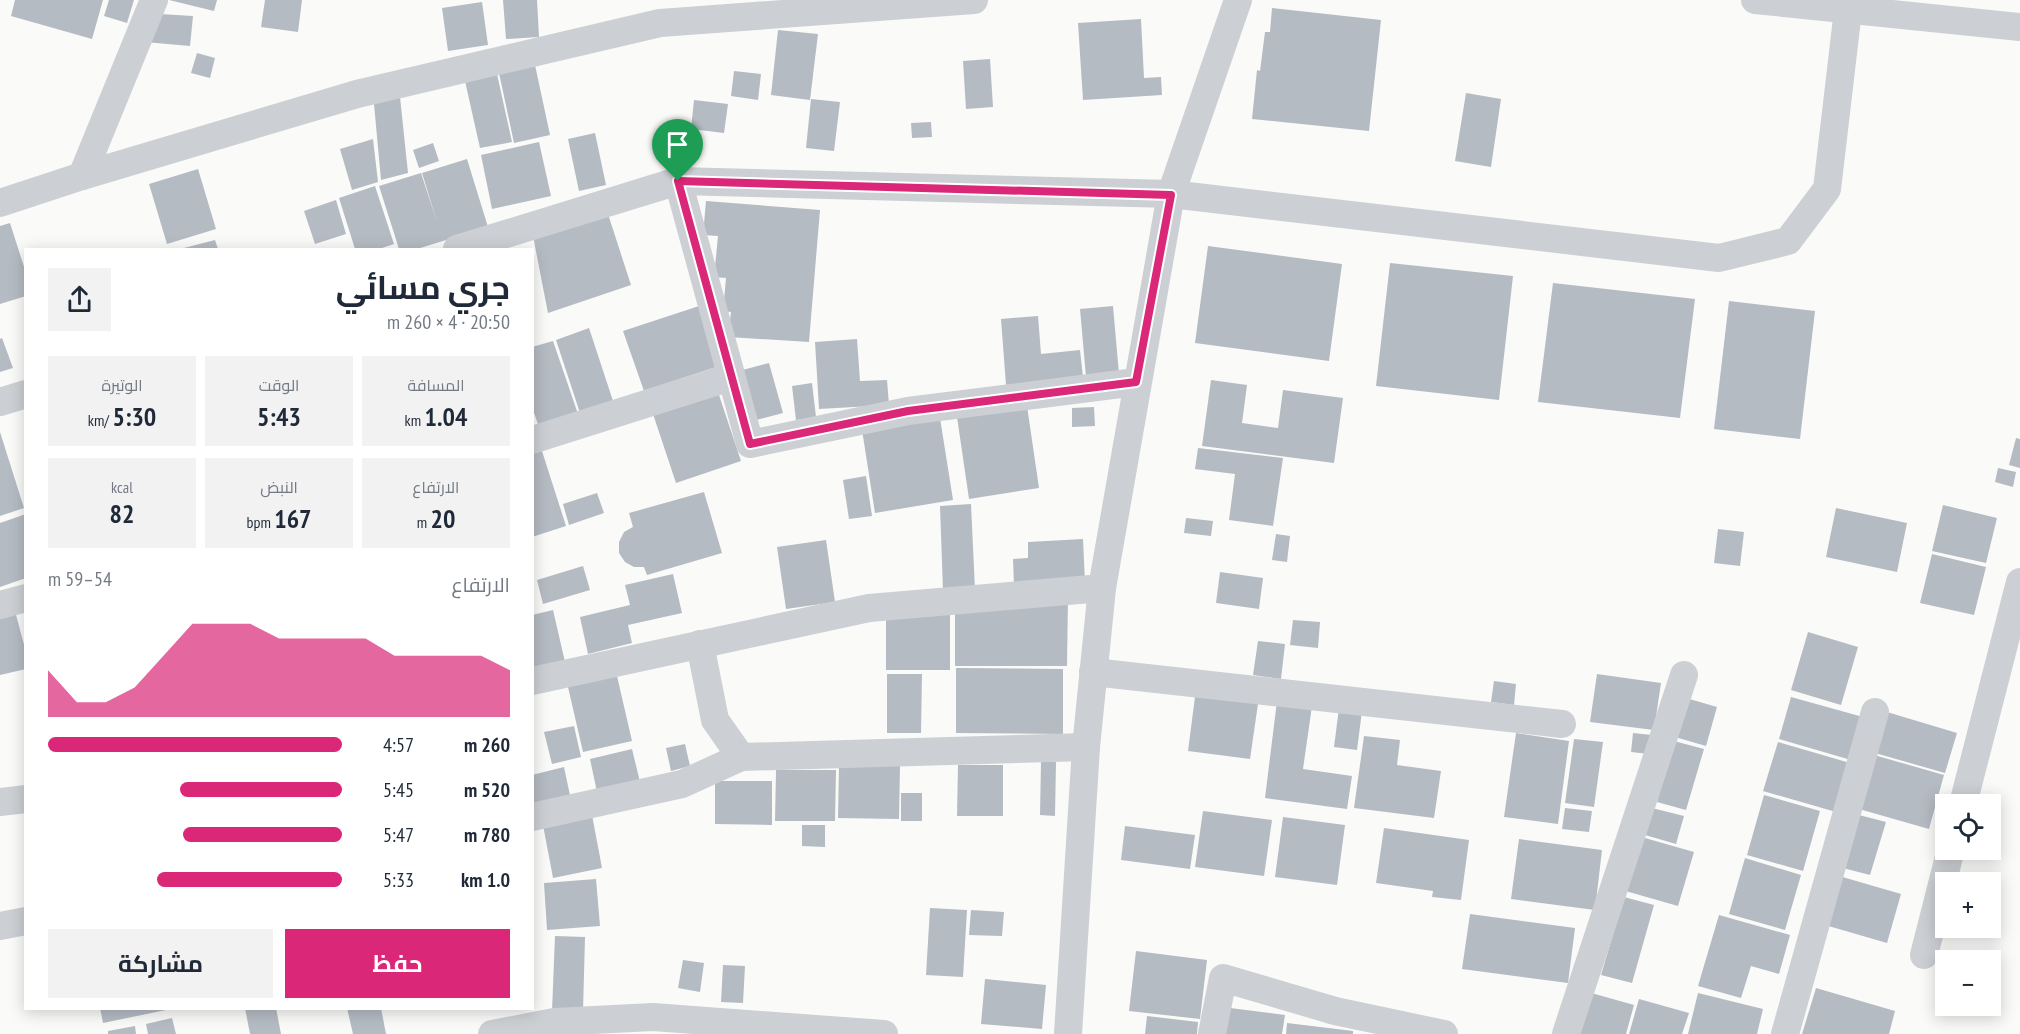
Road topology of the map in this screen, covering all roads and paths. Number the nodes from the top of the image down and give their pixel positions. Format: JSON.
{"nodes":[{"id":1,"x":154,"y":0,"type":"edge"},
{"id":2,"x":974,"y":0,"type":"edge"},
{"id":3,"x":1238,"y":0,"type":"edge"},
{"id":4,"x":1755,"y":0,"type":"edge"},
{"id":5,"x":1848,"y":10,"type":"junction"},
{"id":6,"x":661,"y":11,"type":"edge"},
{"id":7,"x":2020,"y":27,"type":"edge"},
{"id":8,"x":82,"y":176,"type":"junction"},
{"id":9,"x":678,"y":181,"type":"junction"},
{"id":10,"x":1171,"y":195,"type":"junction"},
{"id":11,"x":0,"y":203,"type":"edge"},
{"id":12,"x":460,"y":248,"type":"edge"},
{"id":13,"x":731,"y":377,"type":"junction"},
{"id":14,"x":1136,"y":382,"type":"junction"},
{"id":15,"x":24,"y":395,"type":"edge"},
{"id":16,"x":0,"y":402,"type":"edge"},
{"id":17,"x":534,"y":439,"type":"edge"},
{"id":18,"x":2020,"y":582,"type":"edge"},
{"id":19,"x":1102,"y":588,"type":"junction"},
{"id":20,"x":24,"y":599,"type":"edge"},
{"id":21,"x":0,"y":605,"type":"edge"},
{"id":22,"x":700,"y":644,"type":"junction"},
{"id":23,"x":1093,"y":672,"type":"junction"},
{"id":24,"x":1684,"y":675,"type":"dead end"},
{"id":25,"x":534,"y":681,"type":"edge"},
{"id":26,"x":1875,"y":712,"type":"dead end"},
{"id":27,"x":1562,"y":724,"type":"dead end"},
{"id":28,"x":1086,"y":747,"type":"junction"},
{"id":29,"x":741,"y":757,"type":"junction"},
{"id":30,"x":1966,"y":794,"type":"edge"},
{"id":31,"x":24,"y":799,"type":"edge"},
{"id":32,"x":0,"y":802,"type":"edge"},
{"id":33,"x":534,"y":817,"type":"edge"},
{"id":34,"x":1948,"y":860,"type":"edge"},
{"id":35,"x":24,"y":921,"type":"edge"},
{"id":36,"x":0,"y":926,"type":"edge"},
{"id":37,"x":1924,"y":955,"type":"dead end"},
{"id":38,"x":651,"y":1026,"type":"edge"},
{"id":39,"x":492,"y":1034,"type":"edge"},
{"id":40,"x":884,"y":1034,"type":"edge"},
{"id":41,"x":1068,"y":1034,"type":"edge"},
{"id":42,"x":1212,"y":1034,"type":"edge"},
{"id":43,"x":1444,"y":1034,"type":"edge"},
{"id":44,"x":1566,"y":1034,"type":"edge"},
{"id":45,"x":1785,"y":1034,"type":"edge"}],
"edges":[{"from":1,"to":8,"type":"street"},
{"from":2,"to":6,"type":"street"},
{"from":3,"to":10,"type":"street"},
{"from":4,"to":5,"type":"street"},
{"from":5,"to":7,"type":"street"},
{"from":5,"to":10,"type":"street"},
{"from":6,"to":8,"type":"street"},
{"from":8,"to":11,"type":"street"},
{"from":9,"to":10,"type":"street"},
{"from":9,"to":12,"type":"street"},
{"from":9,"to":13,"type":"street"},
{"from":10,"to":14,"type":"street"},
{"from":13,"to":14,"type":"street"},
{"from":13,"to":17,"type":"street"},
{"from":14,"to":19,"type":"street"},
{"from":15,"to":16,"type":"street"},
{"from":18,"to":30,"type":"street"},
{"from":19,"to":22,"type":"street"},
{"from":19,"to":23,"type":"street"},
{"from":20,"to":21,"type":"street"},
{"from":22,"to":25,"type":"street"},
{"from":22,"to":29,"type":"street"},
{"from":23,"to":27,"type":"street"},
{"from":23,"to":28,"type":"street"},
{"from":24,"to":44,"type":"street"},
{"from":26,"to":45,"type":"street"},
{"from":28,"to":29,"type":"street"},
{"from":28,"to":41,"type":"street"},
{"from":29,"to":33,"type":"street"},
{"from":31,"to":32,"type":"street"},
{"from":34,"to":37,"type":"street"},
{"from":35,"to":36,"type":"street"},
{"from":38,"to":39,"type":"street"},
{"from":38,"to":40,"type":"street"},
{"from":42,"to":43,"type":"street"}]}
